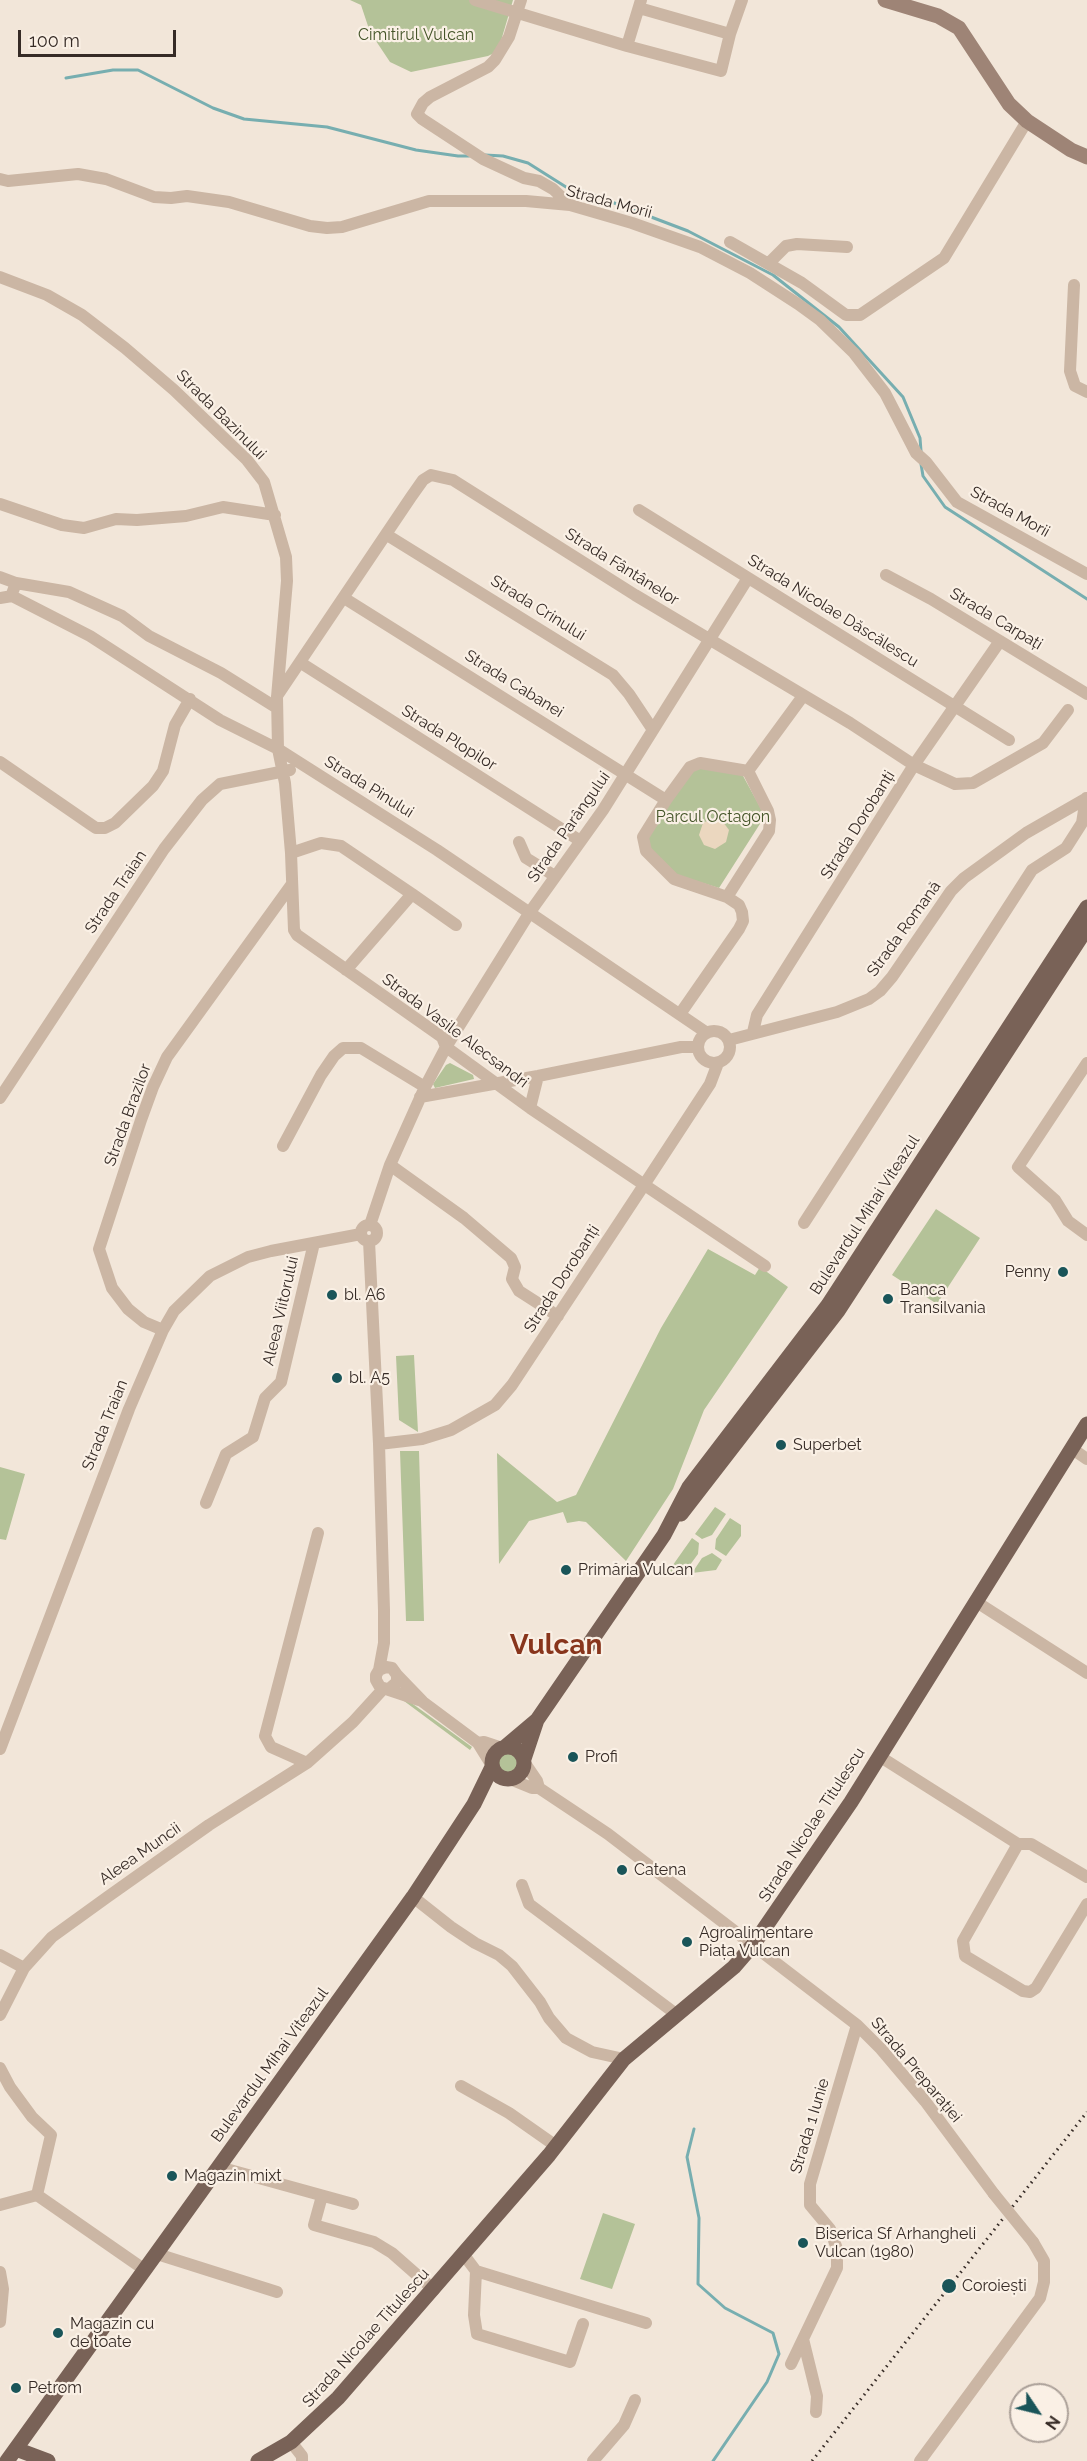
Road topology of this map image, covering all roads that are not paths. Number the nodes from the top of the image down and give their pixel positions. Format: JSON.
{"nodes":[{"id":1,"x":475,"y":0,"type":"edge"},
{"id":2,"x":521,"y":0,"type":"edge"},
{"id":3,"x":742,"y":0,"type":"edge"},
{"id":4,"x":885,"y":0,"type":"edge"},
{"id":5,"x":640,"y":4,"type":"edge"},
{"id":6,"x":517,"y":13,"type":"junction"},
{"id":7,"x":730,"y":34,"type":"junction"},
{"id":8,"x":627,"y":46,"type":"junction"},
{"id":9,"x":1027,"y":121,"type":"junction"},
{"id":10,"x":1087,"y":157,"type":"edge"},
{"id":11,"x":0,"y":179,"type":"edge"},
{"id":12,"x":570,"y":205,"type":"junction"},
{"id":13,"x":730,"y":242,"type":"dead end"},
{"id":14,"x":847,"y":247,"type":"dead end"},
{"id":15,"x":769,"y":263,"type":"junction"},
{"id":16,"x":0,"y":277,"type":"edge"},
{"id":17,"x":1074,"y":285,"type":"dead end"},
{"id":18,"x":826,"y":314,"type":"junction"},
{"id":19,"x":1087,"y":392,"type":"edge"},
{"id":20,"x":0,"y":504,"type":"edge"},
{"id":21,"x":639,"y":510,"type":"dead end"},
{"id":22,"x":275,"y":515,"type":"junction"},
{"id":23,"x":387,"y":535,"type":"junction"},
{"id":24,"x":1087,"y":574,"type":"edge"},
{"id":25,"x":886,"y":575,"type":"dead end"},
{"id":26,"x":0,"y":577,"type":"edge"},
{"id":27,"x":748,"y":578,"type":"junction"},
{"id":28,"x":16,"y":583,"type":"junction"},
{"id":29,"x":6,"y":597,"type":"edge"},
{"id":30,"x":345,"y":598,"type":"junction"},
{"id":31,"x":708,"y":639,"type":"junction"},
{"id":32,"x":1000,"y":640,"type":"junction"},
{"id":33,"x":301,"y":663,"type":"junction"},
{"id":34,"x":1087,"y":694,"type":"edge"},
{"id":35,"x":803,"y":696,"type":"junction"},
{"id":36,"x":190,"y":699,"type":"junction"},
{"id":37,"x":277,"y":703,"type":"junction"},
{"id":38,"x":955,"y":706,"type":"junction"},
{"id":39,"x":1068,"y":710,"type":"dead end"},
{"id":40,"x":653,"y":730,"type":"junction"},
{"id":41,"x":1009,"y":740,"type":"dead end"},
{"id":42,"x":278,"y":749,"type":"junction"},
{"id":43,"x":0,"y":762,"type":"edge"},
{"id":44,"x":914,"y":765,"type":"junction"},
{"id":45,"x":306,"y":767,"type":"junction"},
{"id":46,"x":748,"y":771,"type":"junction"},
{"id":47,"x":284,"y":772,"type":"junction"},
{"id":48,"x":625,"y":774,"type":"junction"},
{"id":49,"x":1087,"y":798,"type":"edge"},
{"id":50,"x":666,"y":800,"type":"junction"},
{"id":51,"x":579,"y":840,"type":"junction"},
{"id":52,"x":519,"y":842,"type":"dead end"},
{"id":53,"x":291,"y":853,"type":"junction"},
{"id":54,"x":555,"y":876,"type":"junction"},
{"id":55,"x":292,"y":884,"type":"junction"},
{"id":56,"x":412,"y":894,"type":"junction"},
{"id":57,"x":727,"y":897,"type":"junction"},
{"id":58,"x":1087,"y":907,"type":"edge"},
{"id":59,"x":530,"y":912,"type":"junction"},
{"id":60,"x":456,"y":925,"type":"dead end"},
{"id":61,"x":1087,"y":927,"type":"edge"},
{"id":62,"x":346,"y":970,"type":"junction"},
{"id":63,"x":680,"y":1014,"type":"junction"},
{"id":64,"x":753,"y":1032,"type":"junction"},
{"id":65,"x":707,"y":1033,"type":"junction"},
{"id":66,"x":729,"y":1040,"type":"junction"},
{"id":67,"x":446,"y":1047,"type":"junction"},
{"id":68,"x":698,"y":1047,"type":"junction"},
{"id":69,"x":718,"y":1063,"type":"junction"},
{"id":70,"x":1087,"y":1063,"type":"edge"},
{"id":71,"x":538,"y":1076,"type":"junction"},
{"id":72,"x":495,"y":1083,"type":"junction"},
{"id":73,"x":423,"y":1092,"type":"junction"},
{"id":74,"x":0,"y":1098,"type":"edge"},
{"id":75,"x":530,"y":1108,"type":"junction"},
{"id":76,"x":283,"y":1146,"type":"dead end"},
{"id":77,"x":390,"y":1166,"type":"junction"},
{"id":78,"x":644,"y":1185,"type":"junction"},
{"id":79,"x":804,"y":1223,"type":"dead end"},
{"id":80,"x":367,"y":1234,"type":"junction"},
{"id":81,"x":1087,"y":1235,"type":"edge"},
{"id":82,"x":314,"y":1243,"type":"junction"},
{"id":83,"x":765,"y":1266,"type":"dead end"},
{"id":84,"x":558,"y":1316,"type":"junction"},
{"id":85,"x":163,"y":1330,"type":"junction"},
{"id":86,"x":1087,"y":1424,"type":"edge"},
{"id":87,"x":379,"y":1444,"type":"junction"},
{"id":88,"x":1071,"y":1448,"type":"junction"},
{"id":89,"x":1087,"y":1459,"type":"edge"},
{"id":90,"x":206,"y":1503,"type":"dead end"},
{"id":91,"x":318,"y":1533,"type":"dead end"},
{"id":92,"x":664,"y":1535,"type":"junction"},
{"id":93,"x":975,"y":1601,"type":"junction"},
{"id":94,"x":384,"y":1643,"type":"junction"},
{"id":95,"x":396,"y":1673,"type":"junction"},
{"id":96,"x":1087,"y":1673,"type":"edge"},
{"id":97,"x":382,"y":1682,"type":"junction"},
{"id":98,"x":423,"y":1701,"type":"junction"},
{"id":99,"x":537,"y":1720,"type":"junction"},
{"id":100,"x":478,"y":1743,"type":"junction"},
{"id":101,"x":504,"y":1747,"type":"junction"},
{"id":102,"x":0,"y":1749,"type":"edge"},
{"id":103,"x":879,"y":1756,"type":"junction"},
{"id":104,"x":524,"y":1761,"type":"junction"},
{"id":105,"x":307,"y":1763,"type":"junction"},
{"id":106,"x":492,"y":1765,"type":"junction"},
{"id":107,"x":508,"y":1779,"type":"junction"},
{"id":108,"x":539,"y":1788,"type":"junction"},
{"id":109,"x":474,"y":1804,"type":"junction"},
{"id":110,"x":1018,"y":1844,"type":"junction"},
{"id":111,"x":1087,"y":1877,"type":"edge"},
{"id":112,"x":522,"y":1885,"type":"dead end"},
{"id":113,"x":413,"y":1897,"type":"junction"},
{"id":114,"x":1087,"y":1904,"type":"edge"},
{"id":115,"x":753,"y":1945,"type":"junction"},
{"id":116,"x":0,"y":1955,"type":"edge"},
{"id":117,"x":24,"y":1968,"type":"junction"},
{"id":118,"x":676,"y":2014,"type":"junction"},
{"id":119,"x":0,"y":2015,"type":"edge"},
{"id":120,"x":857,"y":2025,"type":"junction"},
{"id":121,"x":624,"y":2059,"type":"junction"},
{"id":122,"x":0,"y":2068,"type":"edge"},
{"id":123,"x":461,"y":2086,"type":"dead end"},
{"id":124,"x":556,"y":2146,"type":"junction"},
{"id":125,"x":219,"y":2167,"type":"junction"},
{"id":126,"x":37,"y":2195,"type":"junction"},
{"id":127,"x":322,"y":2196,"type":"junction"},
{"id":128,"x":353,"y":2204,"type":"dead end"},
{"id":129,"x":0,"y":2205,"type":"edge"},
{"id":130,"x":157,"y":2254,"type":"junction"},
{"id":131,"x":464,"y":2255,"type":"junction"},
{"id":132,"x":145,"y":2270,"type":"junction"},
{"id":133,"x":476,"y":2271,"type":"junction"},
{"id":134,"x":0,"y":2272,"type":"edge"},
{"id":135,"x":434,"y":2290,"type":"junction"},
{"id":136,"x":277,"y":2292,"type":"dead end"},
{"id":137,"x":0,"y":2322,"type":"edge"},
{"id":138,"x":646,"y":2323,"type":"dead end"},
{"id":139,"x":583,"y":2324,"type":"dead end"},
{"id":140,"x":803,"y":2339,"type":"junction"},
{"id":141,"x":791,"y":2364,"type":"dead end"},
{"id":142,"x":635,"y":2400,"type":"dead end"},
{"id":143,"x":816,"y":2412,"type":"dead end"},
{"id":144,"x":291,"y":2442,"type":"junction"},
{"id":145,"x":12,"y":2455,"type":"edge"},
{"id":146,"x":48,"y":2461,"type":"edge"},
{"id":147,"x":258,"y":2461,"type":"edge"},
{"id":148,"x":302,"y":2461,"type":"edge"},
{"id":149,"x":593,"y":2461,"type":"edge"},
{"id":150,"x":920,"y":2461,"type":"edge"}],
"edges":[{"from":1,"to":6,"type":"street"},
{"from":2,"to":6,"type":"street"},
{"from":3,"to":7,"type":"street"},
{"from":4,"to":9,"type":"street"},
{"from":5,"to":7,"type":"street"},
{"from":5,"to":8,"type":"street"},
{"from":6,"to":8,"type":"street"},
{"from":6,"to":12,"type":"street"},
{"from":7,"to":8,"type":"street"},
{"from":9,"to":10,"type":"street"},
{"from":9,"to":18,"type":"street"},
{"from":11,"to":12,"type":"street","name":"Strada Morii"},
{"from":12,"to":18,"type":"street","name":"Strada Morii"},
{"from":13,"to":15,"type":"street"},
{"from":14,"to":15,"type":"street"},
{"from":15,"to":18,"type":"street"},
{"from":16,"to":22,"type":"street","name":"Strada Bazinului"},
{"from":17,"to":19,"type":"street"},
{"from":18,"to":24,"type":"street","name":"Strada Morii"},
{"from":20,"to":22,"type":"street"},
{"from":21,"to":27,"type":"street","name":"Strada Nicolae Dăscălescu"},
{"from":22,"to":37,"type":"street","name":"Strada Bazinului"},
{"from":23,"to":30,"type":"street","name":"Strada Fântânelor"},
{"from":23,"to":31,"type":"street","name":"Strada Fântânelor"},
{"from":23,"to":40,"type":"street","name":"Strada Crinului"},
{"from":25,"to":32,"type":"street","name":"Strada Carpați"},
{"from":26,"to":28,"type":"street"},
{"from":27,"to":31,"type":"street","name":"Strada Parângului"},
{"from":27,"to":38,"type":"street","name":"Strada Nicolae Dăscălescu"},
{"from":28,"to":29,"type":"street"},
{"from":28,"to":37,"type":"street"},
{"from":29,"to":36,"type":"street","name":"Strada Pinului"},
{"from":30,"to":33,"type":"street","name":"Strada Fântânelor"},
{"from":30,"to":48,"type":"street","name":"Strada Cabanei"},
{"from":31,"to":35,"type":"street","name":"Strada Fântânelor"},
{"from":31,"to":40,"type":"street","name":"Strada Parângului"},
{"from":32,"to":34,"type":"street","name":"Strada Carpați"},
{"from":32,"to":38,"type":"street","name":"Strada Dorobanți"},
{"from":33,"to":37,"type":"street","name":"Strada Fântânelor"},
{"from":33,"to":51,"type":"street","name":"Strada Plopilor"},
{"from":35,"to":44,"type":"street","name":"Strada Fântânelor"},
{"from":35,"to":46,"type":"street"},
{"from":36,"to":42,"type":"street","name":"Strada Pinului"},
{"from":36,"to":43,"type":"street"},
{"from":37,"to":42,"type":"street","name":"Strada Vasile Alecsandri"},
{"from":38,"to":41,"type":"street","name":"Strada Nicolae Dăscălescu"},
{"from":38,"to":44,"type":"street","name":"Strada Dorobanți"},
{"from":39,"to":44,"type":"street","name":"Strada Fântânelor"},
{"from":40,"to":48,"type":"street","name":"Strada Parângului"},
{"from":42,"to":45,"type":"street","name":"Strada Pinului"},
{"from":42,"to":47,"type":"street","name":"Strada Vasile Alecsandri"},
{"from":44,"to":64,"type":"street","name":"Strada Dorobanți"},
{"from":45,"to":47,"type":"street","name":"Strada Traian"},
{"from":45,"to":59,"type":"street","name":"Strada Pinului"},
{"from":46,"to":50,"type":"street"},
{"from":46,"to":57,"type":"street"},
{"from":47,"to":53,"type":"street","name":"Strada Vasile Alecsandri"},
{"from":47,"to":74,"type":"street","name":"Strada Traian"},
{"from":48,"to":50,"type":"street","name":"Strada Cabanei"},
{"from":48,"to":51,"type":"street","name":"Strada Parângului"},
{"from":49,"to":64,"type":"street","name":"Strada Romană"},
{"from":49,"to":79,"type":"street"},
{"from":50,"to":57,"type":"street"},
{"from":51,"to":54,"type":"street","name":"Strada Parângului"},
{"from":52,"to":54,"type":"street"},
{"from":53,"to":55,"type":"street","name":"Strada Vasile Alecsandri"},
{"from":53,"to":56,"type":"street"},
{"from":54,"to":59,"type":"street","name":"Strada Parângului"},
{"from":55,"to":62,"type":"street","name":"Strada Vasile Alecsandri"},
{"from":55,"to":85,"type":"street","name":"Strada Brazilor"},
{"from":56,"to":60,"type":"street"},
{"from":56,"to":62,"type":"street"},
{"from":57,"to":63,"type":"street"},
{"from":58,"to":92,"type":"main road","name":"Bulevardul Mihai Viteazul"},
{"from":59,"to":63,"type":"street","name":"Strada Pinului"},
{"from":59,"to":67,"type":"street","name":"Strada Parângului"},
{"from":61,"to":92,"type":"main road","name":"Bulevardul Mihai Viteazul"},
{"from":62,"to":67,"type":"street","name":"Strada Vasile Alecsandri"},
{"from":63,"to":65,"type":"street","name":"Strada Pinului"},
{"from":64,"to":66,"type":"street","name":"Strada Romană"},
{"from":65,"to":66,"type":"street"},
{"from":65,"to":68,"type":"street"},
{"from":66,"to":69,"type":"street"},
{"from":67,"to":72,"type":"street","name":"Strada Vasile Alecsandri"},
{"from":67,"to":73,"type":"street","name":"Strada Parângului"},
{"from":68,"to":69,"type":"street"},
{"from":68,"to":71,"type":"street"},
{"from":69,"to":78,"type":"street","name":"Strada Dorobanți"},
{"from":70,"to":81,"type":"street"},
{"from":71,"to":72,"type":"street"},
{"from":71,"to":75,"type":"street"},
{"from":72,"to":73,"type":"street"},
{"from":72,"to":75,"type":"street","name":"Strada Vasile Alecsandri"},
{"from":73,"to":76,"type":"street"},
{"from":73,"to":77,"type":"street"},
{"from":75,"to":78,"type":"street","name":"Strada Vasile Alecsandri"},
{"from":77,"to":80,"type":"street"},
{"from":77,"to":84,"type":"street"},
{"from":78,"to":83,"type":"street","name":"Strada Vasile Alecsandri"},
{"from":78,"to":84,"type":"street","name":"Strada Dorobanți"},
{"from":80,"to":82,"type":"street","name":"Strada Traian"},
{"from":80,"to":87,"type":"street"},
{"from":82,"to":85,"type":"street","name":"Strada Traian"},
{"from":82,"to":90,"type":"street","name":"Aleea Viitorului"},
{"from":84,"to":87,"type":"street","name":"Strada Dorobanți"},
{"from":85,"to":102,"type":"street","name":"Strada Traian"},
{"from":86,"to":88,"type":"main road","name":"Strada Nicolae Titulescu"},
{"from":87,"to":94,"type":"street"},
{"from":88,"to":89,"type":"street"},
{"from":88,"to":93,"type":"main road","name":"Strada Nicolae Titulescu"},
{"from":91,"to":105,"type":"street"},
{"from":92,"to":99,"type":"main road","name":"Bulevardul Mihai Viteazul"},
{"from":93,"to":96,"type":"street"},
{"from":93,"to":103,"type":"main road","name":"Strada Nicolae Titulescu"},
{"from":94,"to":95,"type":"street"},
{"from":94,"to":97,"type":"street"},
{"from":95,"to":97,"type":"street"},
{"from":95,"to":97,"type":"street"},
{"from":95,"to":98,"type":"street"},
{"from":97,"to":98,"type":"street"},
{"from":97,"to":105,"type":"street","name":"Aleea Muncii"},
{"from":98,"to":100,"type":"street"},
{"from":99,"to":101,"type":"main road","name":"Bulevardul Mihai Viteazul"},
{"from":99,"to":104,"type":"main road","name":"Bulevardul Mihai Viteazul"},
{"from":100,"to":101,"type":"street"},
{"from":100,"to":106,"type":"street"},
{"from":101,"to":104,"type":"main road"},
{"from":101,"to":106,"type":"main road"},
{"from":103,"to":110,"type":"street"},
{"from":103,"to":115,"type":"main road","name":"Strada Nicolae Titulescu"},
{"from":104,"to":107,"type":"main road"},
{"from":104,"to":108,"type":"street","name":"Strada Preparației"},
{"from":105,"to":117,"type":"street","name":"Aleea Muncii"},
{"from":106,"to":107,"type":"main road"},
{"from":106,"to":109,"type":"main road","name":"Bulevardul Mihai Viteazul"},
{"from":107,"to":108,"type":"street","name":"Strada Preparației"},
{"from":107,"to":109,"type":"main road","name":"Bulevardul Mihai Viteazul"},
{"from":108,"to":115,"type":"street","name":"Strada Preparației"},
{"from":109,"to":113,"type":"main road","name":"Bulevardul Mihai Viteazul"},
{"from":110,"to":111,"type":"street"},
{"from":110,"to":114,"type":"street"},
{"from":112,"to":118,"type":"street"},
{"from":113,"to":121,"type":"street"},
{"from":113,"to":125,"type":"main road","name":"Bulevardul Mihai Viteazul"},
{"from":115,"to":118,"type":"main road","name":"Strada Nicolae Titulescu"},
{"from":115,"to":120,"type":"street","name":"Strada Preparației"},
{"from":116,"to":117,"type":"street"},
{"from":117,"to":119,"type":"street","name":"Aleea Muncii"},
{"from":118,"to":121,"type":"main road","name":"Strada Nicolae Titulescu"},
{"from":120,"to":140,"type":"street","name":"Strada 1 Iunie"},
{"from":120,"to":150,"type":"street","name":"Strada Preparației","bridge":true},
{"from":121,"to":124,"type":"main road","name":"Strada Nicolae Titulescu"},
{"from":122,"to":126,"type":"street"},
{"from":123,"to":124,"type":"street"},
{"from":124,"to":131,"type":"main road","name":"Strada Nicolae Titulescu"},
{"from":125,"to":127,"type":"street"},
{"from":125,"to":130,"type":"main road","name":"Bulevardul Mihai Viteazul"},
{"from":126,"to":129,"type":"street"},
{"from":126,"to":132,"type":"street"},
{"from":127,"to":128,"type":"street"},
{"from":127,"to":135,"type":"street"},
{"from":130,"to":132,"type":"main road","name":"Bulevardul Mihai Viteazul"},
{"from":130,"to":136,"type":"street"},
{"from":131,"to":133,"type":"street"},
{"from":131,"to":135,"type":"main road","name":"Strada Nicolae Titulescu"},
{"from":132,"to":145,"type":"main road","name":"Bulevardul Mihai Viteazul"},
{"from":133,"to":138,"type":"street"},
{"from":133,"to":139,"type":"street"},
{"from":134,"to":137,"type":"street"},
{"from":135,"to":144,"type":"main road","name":"Strada Nicolae Titulescu"},
{"from":140,"to":141,"type":"street","name":"Strada 1 Iunie"},
{"from":140,"to":143,"type":"street"},
{"from":142,"to":149,"type":"street"},
{"from":144,"to":147,"type":"main road","name":"Strada Nicolae Titulescu"},
{"from":144,"to":148,"type":"street"},
{"from":145,"to":146,"type":"main road"}]}
